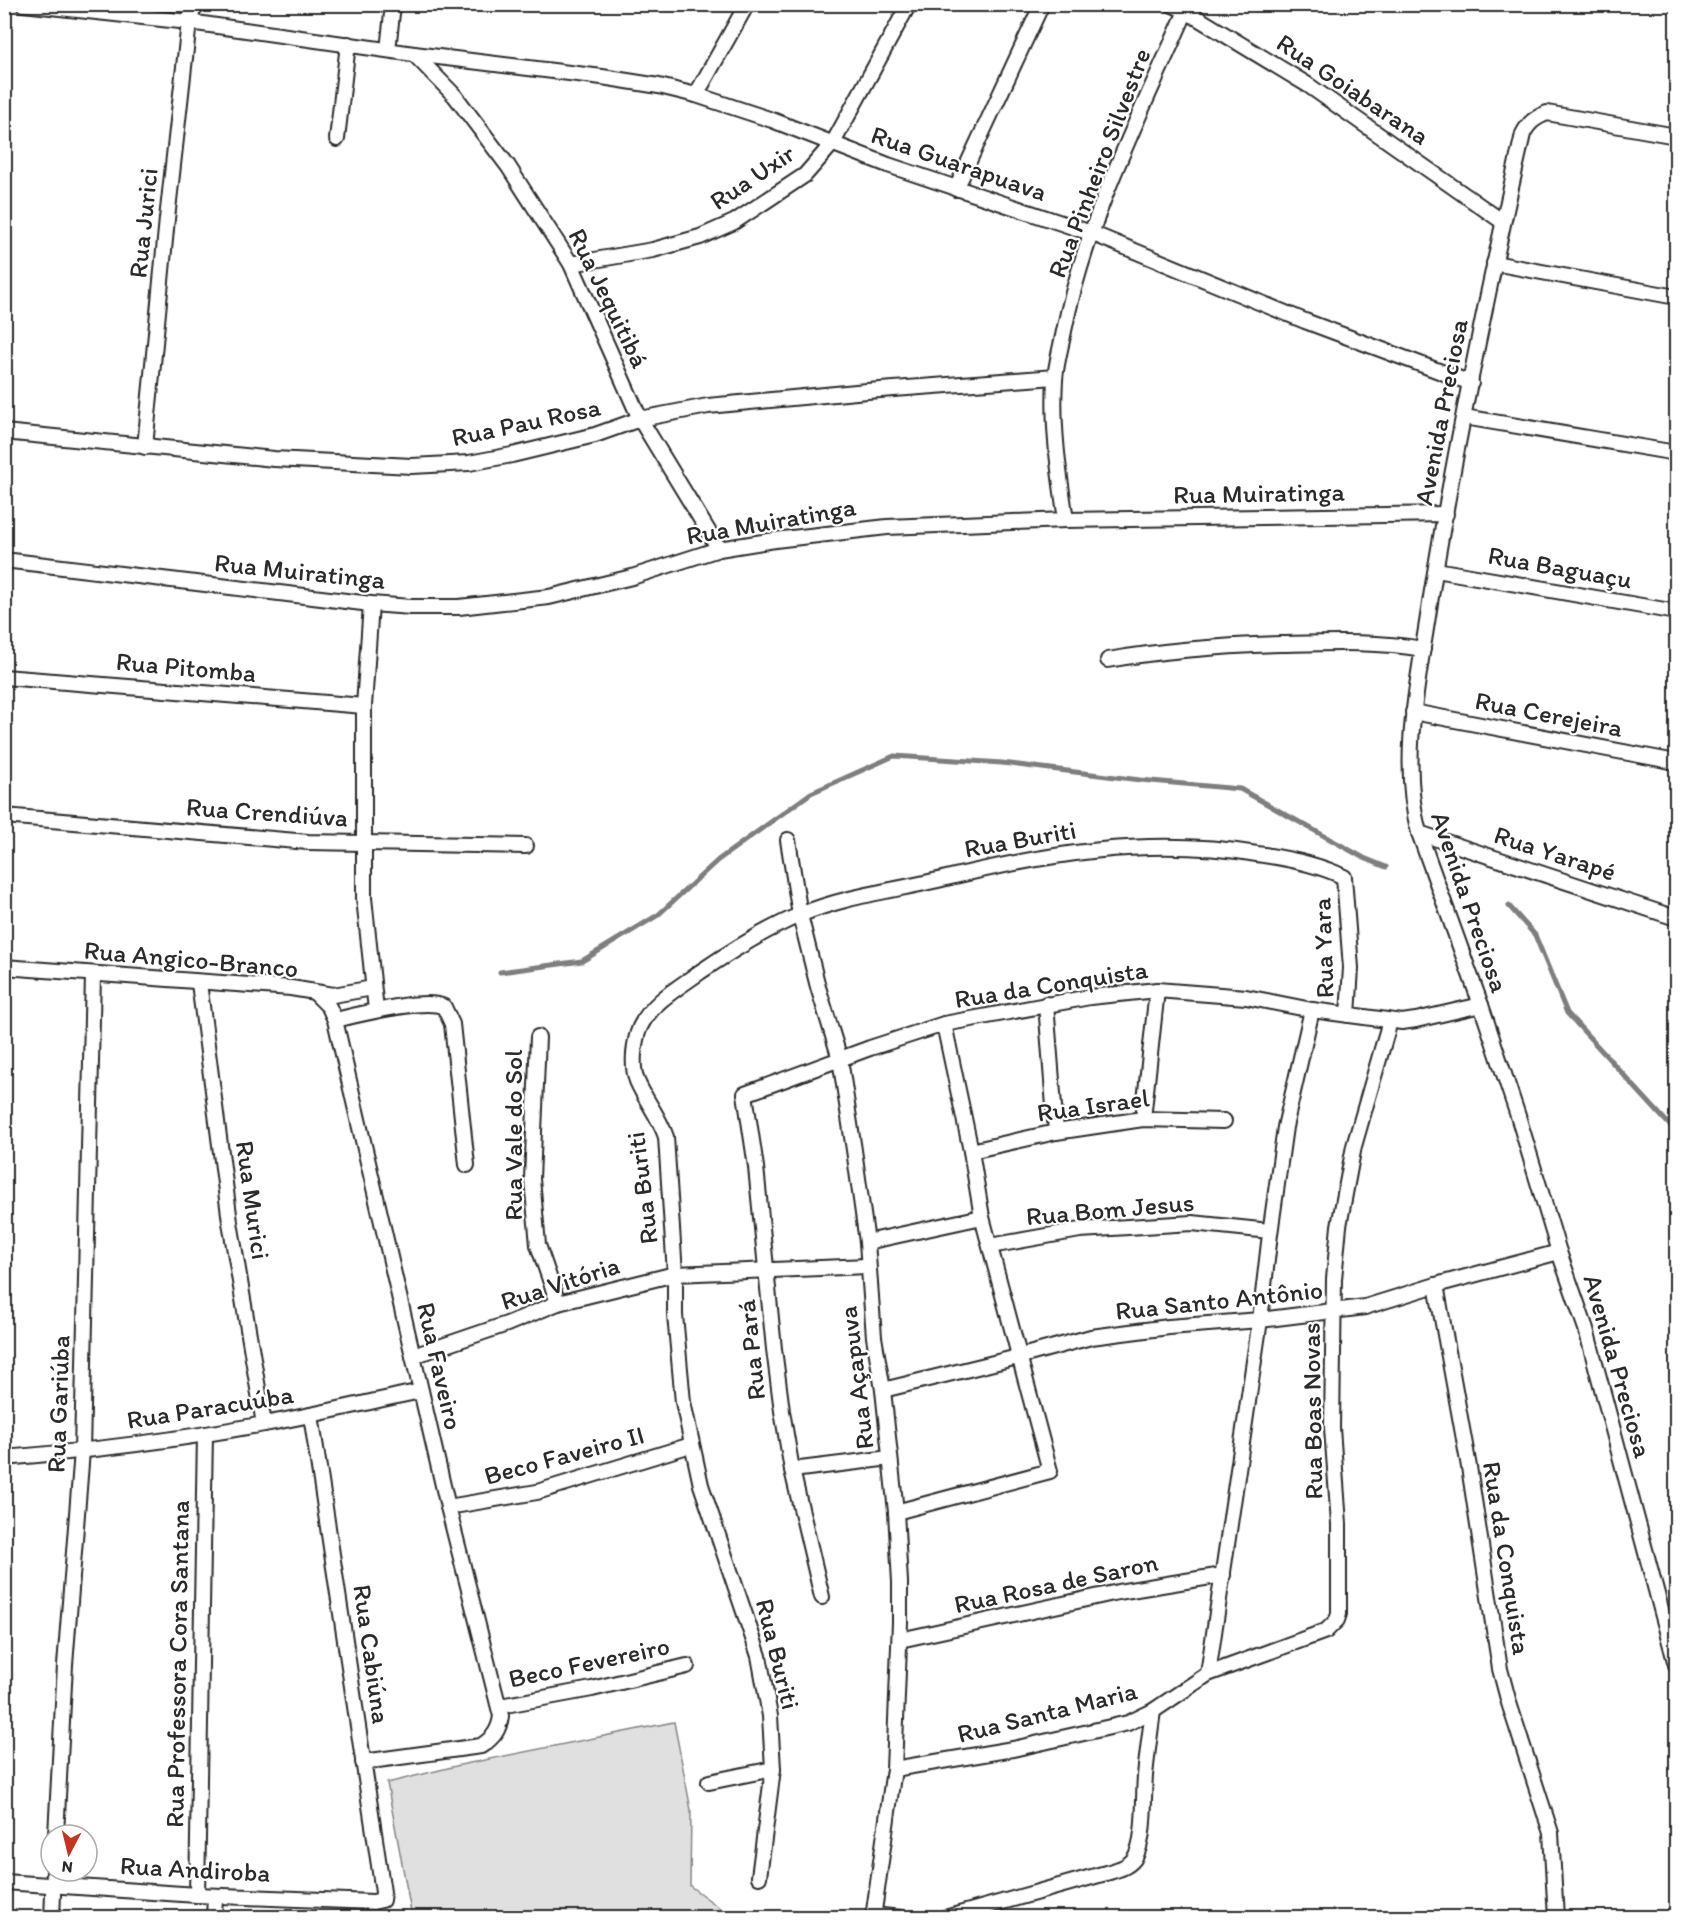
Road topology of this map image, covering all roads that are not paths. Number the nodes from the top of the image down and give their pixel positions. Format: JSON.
{"nodes":[{"id":1,"x":23,"y":4,"type":"edge"},
{"id":2,"x":195,"y":4,"type":"edge"},
{"id":3,"x":393,"y":4,"type":"edge"},
{"id":4,"x":747,"y":4,"type":"edge"},
{"id":5,"x":909,"y":4,"type":"edge"},
{"id":6,"x":1042,"y":4,"type":"edge"},
{"id":7,"x":1171,"y":4,"type":"edge"},
{"id":8,"x":1187,"y":8,"type":"edge"},
{"id":9,"x":189,"y":22,"type":"junction"},
{"id":10,"x":348,"y":44,"type":"junction"},
{"id":11,"x":388,"y":50,"type":"junction"},
{"id":12,"x":414,"y":54,"type":"junction"},
{"id":13,"x":696,"y":95,"type":"junction"},
{"id":14,"x":1677,"y":136,"type":"edge"},
{"id":15,"x":338,"y":139,"type":"dead end"},
{"id":16,"x":833,"y":143,"type":"junction"},
{"id":17,"x":956,"y":189,"type":"junction"},
{"id":18,"x":1503,"y":222,"type":"junction"},
{"id":19,"x":1091,"y":233,"type":"junction"},
{"id":20,"x":1494,"y":263,"type":"junction"},
{"id":21,"x":571,"y":264,"type":"junction"},
{"id":22,"x":1677,"y":297,"type":"edge"},
{"id":23,"x":1055,"y":377,"type":"junction"},
{"id":24,"x":1471,"y":383,"type":"junction"},
{"id":25,"x":1464,"y":417,"type":"junction"},
{"id":26,"x":640,"y":419,"type":"junction"},
{"id":27,"x":4,"y":432,"type":"edge"},
{"id":28,"x":145,"y":447,"type":"junction"},
{"id":29,"x":1677,"y":453,"type":"edge"},
{"id":30,"x":1446,"y":514,"type":"junction"},
{"id":31,"x":1066,"y":520,"type":"junction"},
{"id":32,"x":719,"y":549,"type":"junction"},
{"id":33,"x":4,"y":560,"type":"edge"},
{"id":34,"x":1436,"y":570,"type":"junction"},
{"id":35,"x":371,"y":604,"type":"junction"},
{"id":36,"x":1677,"y":612,"type":"edge"},
{"id":37,"x":1423,"y":649,"type":"junction"},
{"id":38,"x":1108,"y":660,"type":"dead end"},
{"id":39,"x":4,"y":677,"type":"edge"},
{"id":40,"x":364,"y":706,"type":"junction"},
{"id":41,"x":1413,"y":712,"type":"junction"},
{"id":42,"x":1677,"y":762,"type":"edge"},
{"id":43,"x":4,"y":816,"type":"edge"},
{"id":44,"x":1419,"y":833,"type":"junction"},
{"id":45,"x":788,"y":840,"type":"dead end"},
{"id":46,"x":364,"y":843,"type":"junction"},
{"id":47,"x":526,"y":846,"type":"dead end"},
{"id":48,"x":1345,"y":880,"type":"joint"},
{"id":49,"x":800,"y":915,"type":"junction"},
{"id":50,"x":1677,"y":918,"type":"edge"},
{"id":51,"x":4,"y":967,"type":"edge"},
{"id":52,"x":93,"y":975,"type":"junction"},
{"id":53,"x":199,"y":983,"type":"junction"},
{"id":54,"x":373,"y":988,"type":"junction"},
{"id":55,"x":1158,"y":990,"type":"junction"},
{"id":56,"x":315,"y":993,"type":"junction"},
{"id":57,"x":1046,"y":1004,"type":"junction"},
{"id":58,"x":1481,"y":1005,"type":"junction"},
{"id":59,"x":376,"y":1010,"type":"junction"},
{"id":60,"x":1312,"y":1010,"type":"junction"},
{"id":61,"x":1348,"y":1015,"type":"junction"},
{"id":62,"x":335,"y":1020,"type":"junction"},
{"id":63,"x":1390,"y":1021,"type":"junction"},
{"id":64,"x":944,"y":1024,"type":"junction"},
{"id":65,"x":538,"y":1037,"type":"dead end"},
{"id":66,"x":840,"y":1059,"type":"junction"},
{"id":67,"x":745,"y":1094,"type":"joint"},
{"id":68,"x":1143,"y":1119,"type":"junction"},
{"id":69,"x":1224,"y":1121,"type":"dead end"},
{"id":70,"x":1056,"y":1132,"type":"junction"},
{"id":71,"x":971,"y":1151,"type":"junction"},
{"id":72,"x":467,"y":1166,"type":"dead end"},
{"id":73,"x":982,"y":1218,"type":"junction"},
{"id":74,"x":1270,"y":1231,"type":"junction"},
{"id":75,"x":867,"y":1242,"type":"junction"},
{"id":76,"x":990,"y":1246,"type":"junction"},
{"id":77,"x":1559,"y":1252,"type":"junction"},
{"id":78,"x":868,"y":1266,"type":"junction"},
{"id":79,"x":767,"y":1270,"type":"junction"},
{"id":80,"x":675,"y":1274,"type":"junction"},
{"id":81,"x":1436,"y":1285,"type":"junction"},
{"id":82,"x":558,"y":1303,"type":"junction"},
{"id":83,"x":1334,"y":1312,"type":"junction"},
{"id":84,"x":1260,"y":1320,"type":"junction"},
{"id":85,"x":413,"y":1356,"type":"junction"},
{"id":86,"x":1018,"y":1358,"type":"junction"},
{"id":87,"x":883,"y":1390,"type":"junction"},
{"id":88,"x":421,"y":1391,"type":"junction"},
{"id":89,"x":311,"y":1415,"type":"junction"},
{"id":90,"x":264,"y":1424,"type":"junction"},
{"id":91,"x":205,"y":1434,"type":"junction"},
{"id":92,"x":691,"y":1444,"type":"junction"},
{"id":93,"x":82,"y":1451,"type":"junction"},
{"id":94,"x":4,"y":1458,"type":"edge"},
{"id":95,"x":890,"y":1458,"type":"junction"},
{"id":96,"x":792,"y":1470,"type":"junction"},
{"id":97,"x":448,"y":1507,"type":"junction"},
{"id":98,"x":896,"y":1512,"type":"junction"},
{"id":99,"x":1223,"y":1575,"type":"junction"},
{"id":100,"x":822,"y":1598,"type":"dead end"},
{"id":101,"x":1334,"y":1624,"type":"joint"},
{"id":102,"x":900,"y":1640,"type":"junction"},
{"id":103,"x":1677,"y":1665,"type":"edge"},
{"id":104,"x":687,"y":1666,"type":"dead end"},
{"id":105,"x":1208,"y":1674,"type":"junction"},
{"id":106,"x":500,"y":1706,"type":"junction"},
{"id":107,"x":1153,"y":1711,"type":"junction"},
{"id":108,"x":363,"y":1762,"type":"junction"},
{"id":109,"x":894,"y":1768,"type":"junction"},
{"id":110,"x":774,"y":1769,"type":"junction"},
{"id":111,"x":710,"y":1782,"type":"dead end"},
{"id":112,"x":57,"y":1823,"type":"edge"},
{"id":113,"x":759,"y":1877,"type":"dead end"},
{"id":114,"x":39,"y":1879,"type":"edge"},
{"id":115,"x":4,"y":1882,"type":"edge"},
{"id":116,"x":53,"y":1883,"type":"edge"},
{"id":117,"x":95,"y":1883,"type":"edge"},
{"id":118,"x":196,"y":1895,"type":"junction"},
{"id":119,"x":215,"y":1896,"type":"junction"},
{"id":120,"x":382,"y":1900,"type":"joint"},
{"id":121,"x":873,"y":1916,"type":"edge"},
{"id":122,"x":52,"y":1917,"type":"edge"},
{"id":123,"x":214,"y":1917,"type":"edge"},
{"id":124,"x":902,"y":1917,"type":"edge"},
{"id":125,"x":945,"y":1917,"type":"edge"},
{"id":126,"x":1556,"y":1917,"type":"edge"}],
"edges":[{"from":1,"to":9,"type":"street","name":"Rua Guarapuava"},
{"from":2,"to":9,"type":"street","name":"Rua Jurici"},
{"from":3,"to":11,"type":"street"},
{"from":4,"to":13,"type":"street"},
{"from":5,"to":16,"type":"street","name":"Rua Uxir"},
{"from":6,"to":17,"type":"street"},
{"from":7,"to":8,"type":"street","name":"Rua Goiabarana"},
{"from":8,"to":18,"type":"street","name":"Rua Goiabarana"},
{"from":8,"to":19,"type":"street","name":"Rua Pinheiro Silvestre"},
{"from":9,"to":10,"type":"street","name":"Rua Guarapuava"},
{"from":9,"to":28,"type":"street","name":"Rua Jurici"},
{"from":10,"to":11,"type":"street","name":"Rua Guarapuava"},
{"from":10,"to":15,"type":"street"},
{"from":11,"to":12,"type":"street","name":"Rua Guarapuava"},
{"from":12,"to":13,"type":"street","name":"Rua Guarapuava"},
{"from":12,"to":21,"type":"street","name":"Rua Jequitibá"},
{"from":13,"to":16,"type":"street","name":"Rua Guarapuava"},
{"from":14,"to":18,"type":"street","name":"Avenida Preciosa"},
{"from":16,"to":17,"type":"street","name":"Rua Guarapuava"},
{"from":16,"to":21,"type":"street","name":"Rua Uxir"},
{"from":17,"to":19,"type":"street","name":"Rua Guarapuava"},
{"from":18,"to":20,"type":"street","name":"Avenida Preciosa"},
{"from":19,"to":23,"type":"street","name":"Rua Pinheiro Silvestre"},
{"from":19,"to":24,"type":"street","name":"Rua Guarapuava"},
{"from":20,"to":22,"type":"street"},
{"from":20,"to":24,"type":"street","name":"Avenida Preciosa"},
{"from":21,"to":26,"type":"street","name":"Rua Jequitibá"},
{"from":23,"to":26,"type":"street","name":"Rua Pau Rosa"},
{"from":23,"to":31,"type":"street","name":"Rua Pinheiro Silvestre"},
{"from":24,"to":25,"type":"street","name":"Avenida Preciosa"},
{"from":25,"to":29,"type":"street"},
{"from":25,"to":30,"type":"street","name":"Avenida Preciosa"},
{"from":26,"to":28,"type":"street","name":"Rua Pau Rosa"},
{"from":26,"to":32,"type":"street","name":"Rua Jequitibá"},
{"from":27,"to":28,"type":"street","name":"Rua Pau Rosa"},
{"from":30,"to":31,"type":"street","name":"Rua Muiratinga"},
{"from":30,"to":34,"type":"street","name":"Avenida Preciosa"},
{"from":31,"to":32,"type":"street","name":"Rua Muiratinga"},
{"from":32,"to":35,"type":"street","name":"Rua Muiratinga"},
{"from":33,"to":35,"type":"street","name":"Rua Muiratinga"},
{"from":34,"to":36,"type":"street","name":"Rua Baguaçu"},
{"from":34,"to":37,"type":"street","name":"Avenida Preciosa"},
{"from":35,"to":40,"type":"street"},
{"from":37,"to":38,"type":"street"},
{"from":37,"to":41,"type":"street","name":"Avenida Preciosa"},
{"from":39,"to":40,"type":"street","name":"Rua Pitomba"},
{"from":40,"to":46,"type":"street"},
{"from":41,"to":42,"type":"street","name":"Rua Cerejeira"},
{"from":41,"to":44,"type":"street","name":"Avenida Preciosa"},
{"from":43,"to":46,"type":"street","name":"Rua Crendiúva"},
{"from":44,"to":50,"type":"street","name":"Rua Yarapé"},
{"from":44,"to":58,"type":"street","name":"Avenida Preciosa"},
{"from":45,"to":49,"type":"street","name":"Rua Açapuva"},
{"from":46,"to":47,"type":"street","name":"Rua Crendiúva"},
{"from":46,"to":54,"type":"street"},
{"from":48,"to":49,"type":"street","name":"Rua Buriti"},
{"from":48,"to":61,"type":"street","name":"Rua Yara"},
{"from":49,"to":66,"type":"street","name":"Rua Açapuva"},
{"from":49,"to":80,"type":"street","name":"Rua Buriti"},
{"from":51,"to":52,"type":"street","name":"Rua Angico-Branco"},
{"from":52,"to":53,"type":"street","name":"Rua Angico-Branco"},
{"from":52,"to":93,"type":"street","name":"Rua Gariúba"},
{"from":53,"to":56,"type":"street","name":"Rua Angico-Branco"},
{"from":53,"to":90,"type":"street","name":"Rua Murici"},
{"from":54,"to":56,"type":"street","name":"Rua Angico-Branco"},
{"from":54,"to":59,"type":"street"},
{"from":55,"to":57,"type":"street","name":"Rua da Conquista"},
{"from":55,"to":60,"type":"street","name":"Rua da Conquista"},
{"from":55,"to":68,"type":"street"},
{"from":56,"to":62,"type":"street","name":"Rua Faveiro"},
{"from":57,"to":64,"type":"street","name":"Rua da Conquista"},
{"from":57,"to":70,"type":"street"},
{"from":58,"to":63,"type":"street","name":"Rua da Conquista"},
{"from":58,"to":77,"type":"street","name":"Avenida Preciosa"},
{"from":59,"to":62,"type":"street"},
{"from":59,"to":72,"type":"street"},
{"from":60,"to":61,"type":"street","name":"Rua da Conquista"},
{"from":60,"to":74,"type":"street"},
{"from":61,"to":63,"type":"street","name":"Rua da Conquista"},
{"from":62,"to":85,"type":"street","name":"Rua Faveiro"},
{"from":63,"to":83,"type":"street","name":"Rua Boas Novas"},
{"from":64,"to":66,"type":"street","name":"Rua da Conquista"},
{"from":64,"to":71,"type":"street"},
{"from":65,"to":82,"type":"street","name":"Rua Vale do Sol"},
{"from":66,"to":67,"type":"street","name":"Rua da Conquista"},
{"from":66,"to":75,"type":"street","name":"Rua Açapuva"},
{"from":67,"to":79,"type":"street","name":"Rua Pará"},
{"from":68,"to":69,"type":"street","name":"Rua Israel"},
{"from":68,"to":70,"type":"street","name":"Rua Israel"},
{"from":70,"to":71,"type":"street","name":"Rua Israel"},
{"from":71,"to":73,"type":"street"},
{"from":73,"to":75,"type":"street"},
{"from":73,"to":76,"type":"street"},
{"from":74,"to":76,"type":"street","name":"Rua Bom Jesus"},
{"from":74,"to":84,"type":"street"},
{"from":75,"to":78,"type":"street","name":"Rua Açapuva"},
{"from":76,"to":86,"type":"street"},
{"from":77,"to":81,"type":"street","name":"Rua Santo Antônio"},
{"from":77,"to":103,"type":"street","name":"Avenida Preciosa"},
{"from":78,"to":79,"type":"street","name":"Rua Vitória"},
{"from":78,"to":87,"type":"street","name":"Rua Açapuva"},
{"from":79,"to":80,"type":"street","name":"Rua Vitória"},
{"from":79,"to":96,"type":"street","name":"Rua Pará"},
{"from":80,"to":82,"type":"street","name":"Rua Vitória"},
{"from":80,"to":92,"type":"street","name":"Rua Buriti"},
{"from":81,"to":83,"type":"street","name":"Rua Santo Antônio"},
{"from":81,"to":126,"type":"street","name":"Rua da Conquista"},
{"from":82,"to":85,"type":"street","name":"Rua Vitória"},
{"from":83,"to":84,"type":"street","name":"Rua Santo Antônio"},
{"from":83,"to":101,"type":"street","name":"Rua Boas Novas"},
{"from":84,"to":86,"type":"street","name":"Rua Santo Antônio"},
{"from":84,"to":99,"type":"street"},
{"from":85,"to":88,"type":"street","name":"Rua Faveiro"},
{"from":86,"to":87,"type":"street","name":"Rua Santo Antônio"},
{"from":86,"to":98,"type":"street"},
{"from":87,"to":95,"type":"street","name":"Rua Açapuva"},
{"from":88,"to":89,"type":"street","name":"Rua Paracuúba"},
{"from":88,"to":97,"type":"street","name":"Rua Faveiro"},
{"from":89,"to":90,"type":"street","name":"Rua Paracuúba"},
{"from":89,"to":108,"type":"street","name":"Rua Cabiúna"},
{"from":90,"to":91,"type":"street","name":"Rua Paracuúba"},
{"from":91,"to":93,"type":"street","name":"Rua Paracuúba"},
{"from":91,"to":118,"type":"street","name":"Rua Professora Cora Santana"},
{"from":92,"to":97,"type":"street","name":"Beco Faveiro II"},
{"from":92,"to":110,"type":"street","name":"Rua Buriti"},
{"from":93,"to":94,"type":"street","name":"Rua Paracuúba"},
{"from":93,"to":112,"type":"street","name":"Rua Gariúba"},
{"from":95,"to":96,"type":"street"},
{"from":95,"to":98,"type":"street","name":"Rua Açapuva"},
{"from":96,"to":100,"type":"street","name":"Rua Pará"},
{"from":97,"to":106,"type":"street","name":"Rua Faveiro"},
{"from":98,"to":102,"type":"street","name":"Rua Açapuva"},
{"from":99,"to":102,"type":"street","name":"Rua Rosa de Saron"},
{"from":99,"to":105,"type":"street"},
{"from":101,"to":105,"type":"street","name":"Rua Santa Maria"},
{"from":102,"to":109,"type":"street","name":"Rua Açapuva"},
{"from":104,"to":106,"type":"street","name":"Beco Fevereiro"},
{"from":105,"to":107,"type":"street","name":"Rua Santa Maria"},
{"from":106,"to":108,"type":"street","name":"Rua Faveiro"},
{"from":107,"to":109,"type":"street","name":"Rua Santa Maria"},
{"from":107,"to":125,"type":"street"},
{"from":108,"to":120,"type":"street","name":"Rua Cabiúna"},
{"from":109,"to":121,"type":"street","name":"Rua Açapuva"},
{"from":110,"to":111,"type":"street"},
{"from":110,"to":113,"type":"street","name":"Rua Buriti"},
{"from":114,"to":115,"type":"street","name":"Rua Andiroba"},
{"from":116,"to":122,"type":"street"},
{"from":117,"to":118,"type":"street","name":"Rua Andiroba"},
{"from":118,"to":119,"type":"street","name":"Rua Andiroba"},
{"from":119,"to":120,"type":"street","name":"Rua Andiroba"},
{"from":119,"to":123,"type":"street"},
{"from":121,"to":124,"type":"street"}]}
